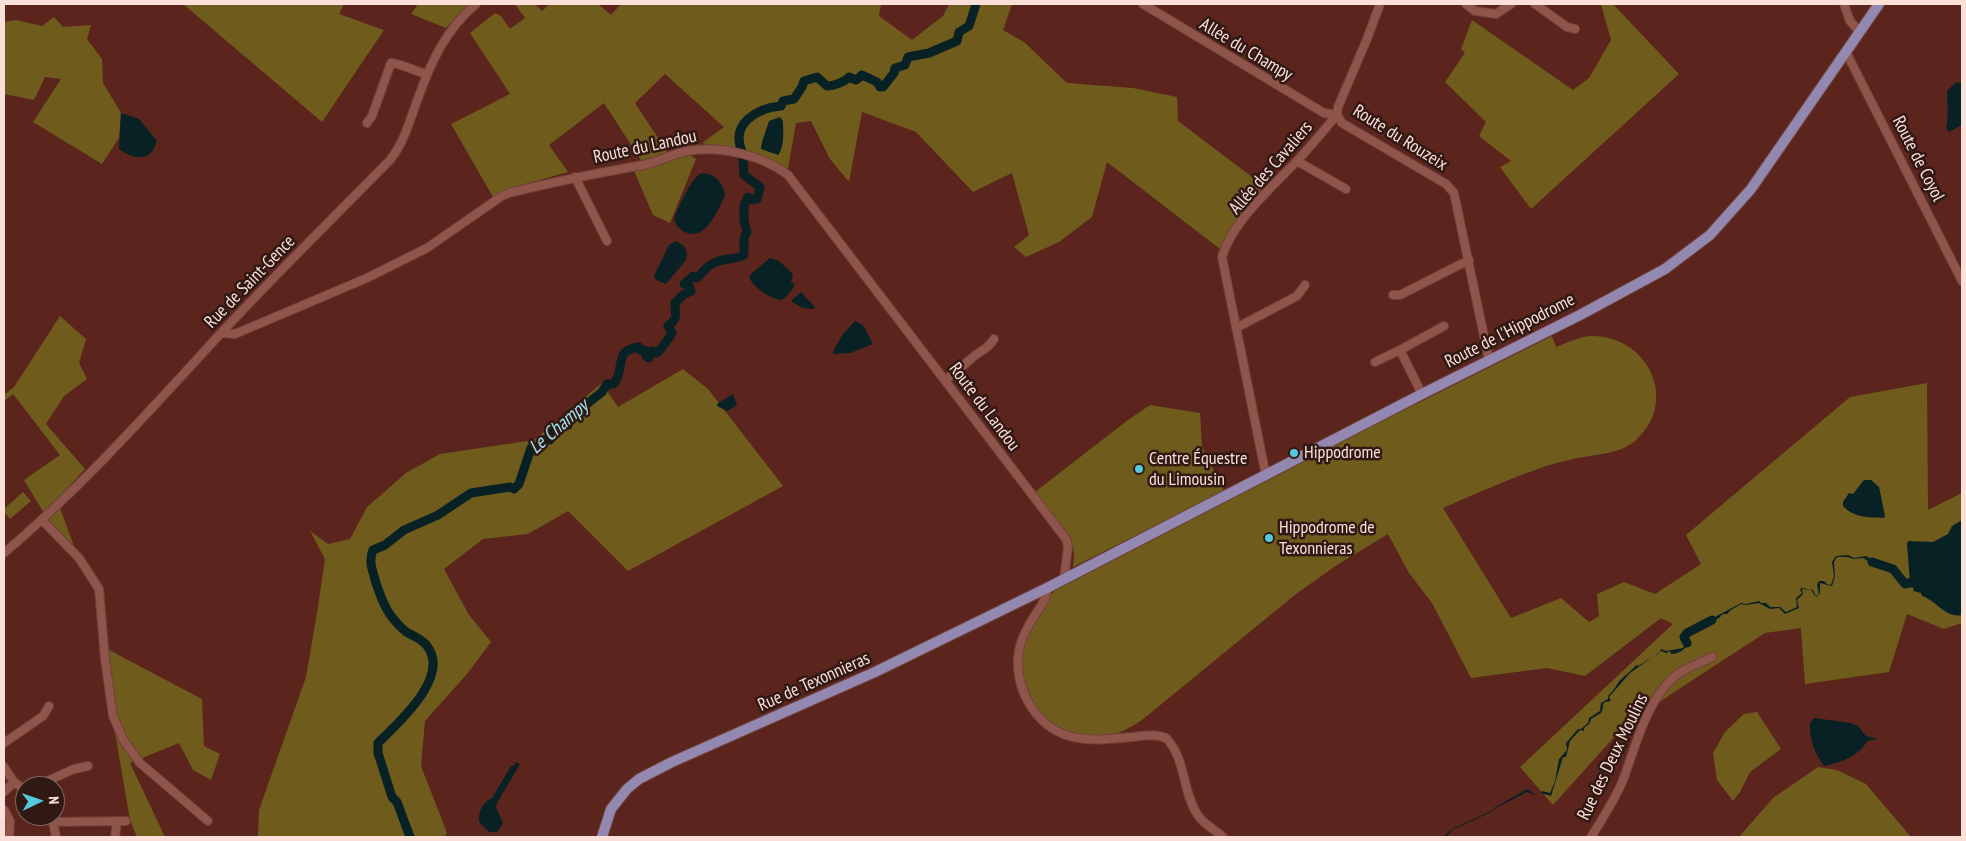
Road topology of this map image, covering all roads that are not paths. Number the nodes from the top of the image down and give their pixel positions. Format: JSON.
{"nodes":[{"id":1,"x":476,"y":4,"type":"edge"},
{"id":2,"x":1143,"y":4,"type":"edge"},
{"id":3,"x":1380,"y":4,"type":"edge"},
{"id":4,"x":1466,"y":4,"type":"edge"},
{"id":5,"x":1511,"y":4,"type":"edge"},
{"id":6,"x":1535,"y":4,"type":"edge"},
{"id":7,"x":1844,"y":4,"type":"edge"},
{"id":8,"x":1879,"y":4,"type":"edge"},
{"id":9,"x":1575,"y":29,"type":"dead end"},
{"id":10,"x":1860,"y":32,"type":"junction"},
{"id":11,"x":1846,"y":52,"type":"junction"},
{"id":12,"x":426,"y":74,"type":"junction"},
{"id":13,"x":1337,"y":115,"type":"junction"},
{"id":14,"x":367,"y":122,"type":"dead end"},
{"id":15,"x":1297,"y":161,"type":"junction"},
{"id":16,"x":575,"y":177,"type":"junction"},
{"id":17,"x":1346,"y":189,"type":"dead end"},
{"id":18,"x":607,"y":241,"type":"dead end"},
{"id":19,"x":1469,"y":260,"type":"junction"},
{"id":20,"x":1962,"y":281,"type":"edge"},
{"id":21,"x":1305,"y":285,"type":"dead end"},
{"id":22,"x":1393,"y":295,"type":"dead end"},
{"id":23,"x":1444,"y":326,"type":"dead end"},
{"id":24,"x":1236,"y":328,"type":"junction"},
{"id":25,"x":221,"y":333,"type":"junction"},
{"id":26,"x":994,"y":339,"type":"dead end"},
{"id":27,"x":1400,"y":350,"type":"junction"},
{"id":28,"x":1489,"y":360,"type":"junction"},
{"id":29,"x":1375,"y":362,"type":"dead end"},
{"id":30,"x":945,"y":380,"type":"junction"},
{"id":31,"x":1422,"y":394,"type":"junction"},
{"id":32,"x":1266,"y":476,"type":"junction"},
{"id":33,"x":42,"y":520,"type":"junction"},
{"id":34,"x":4,"y":553,"type":"edge"},
{"id":35,"x":1064,"y":579,"type":"junction"},
{"id":36,"x":1047,"y":588,"type":"junction"},
{"id":37,"x":1712,"y":657,"type":"dead end"},
{"id":38,"x":49,"y":706,"type":"dead end"},
{"id":39,"x":4,"y":743,"type":"edge"},
{"id":40,"x":88,"y":766,"type":"dead end"},
{"id":41,"x":4,"y":767,"type":"edge"},
{"id":42,"x":60,"y":776,"type":"edge"},
{"id":43,"x":14,"y":782,"type":"joint"},
{"id":44,"x":4,"y":792,"type":"edge"},
{"id":45,"x":4,"y":810,"type":"edge"},
{"id":46,"x":65,"y":819,"type":"edge"},
{"id":47,"x":208,"y":821,"type":"dead end"},
{"id":48,"x":9,"y":837,"type":"edge"},
{"id":49,"x":115,"y":837,"type":"edge"},
{"id":50,"x":602,"y":837,"type":"edge"},
{"id":51,"x":1223,"y":837,"type":"edge"},
{"id":52,"x":1591,"y":837,"type":"edge"}],
"edges":[{"from":1,"to":12,"type":"street","name":"Rue de Saint-Gence"},
{"from":2,"to":13,"type":"street","name":"Allée du Champy"},
{"from":3,"to":13,"type":"street","name":"Route du Rouzeix"},
{"from":4,"to":5,"type":"street"},
{"from":6,"to":9,"type":"street"},
{"from":7,"to":10,"type":"street"},
{"from":8,"to":10,"type":"main road","name":"Route de l'Hippodrome"},
{"from":10,"to":11,"type":"main road","name":"Route de l'Hippodrome"},
{"from":11,"to":20,"type":"street","name":"Route de Coyol"},
{"from":11,"to":28,"type":"main road","name":"Route de l'Hippodrome"},
{"from":12,"to":14,"type":"street"},
{"from":12,"to":25,"type":"street","name":"Rue de Saint-Gence"},
{"from":13,"to":15,"type":"street","name":"Allée des Cavaliers"},
{"from":13,"to":19,"type":"street","name":"Route du Rouzeix"},
{"from":15,"to":17,"type":"street"},
{"from":15,"to":24,"type":"street","name":"Allée des Cavaliers"},
{"from":16,"to":18,"type":"street"},
{"from":16,"to":25,"type":"street","name":"Route du Landou"},
{"from":16,"to":30,"type":"street","name":"Route du Landou"},
{"from":19,"to":22,"type":"street"},
{"from":19,"to":28,"type":"street","name":"Route du Rouzeix"},
{"from":21,"to":24,"type":"street"},
{"from":23,"to":27,"type":"street"},
{"from":24,"to":32,"type":"street","name":"Allée des Cavaliers"},
{"from":25,"to":33,"type":"street","name":"Rue de Saint-Gence"},
{"from":26,"to":30,"type":"street"},
{"from":27,"to":29,"type":"street"},
{"from":27,"to":31,"type":"street"},
{"from":28,"to":31,"type":"main road","name":"Route de l'Hippodrome"},
{"from":30,"to":35,"type":"street","name":"Route du Landou"},
{"from":31,"to":32,"type":"main road","name":"Route de l'Hippodrome"},
{"from":32,"to":35,"type":"main road","name":"Route de l'Hippodrome"},
{"from":33,"to":34,"type":"street","name":"Rue de Saint-Gence"},
{"from":33,"to":47,"type":"street"},
{"from":35,"to":36,"type":"main road","name":"Rue de Texonnieras"},
{"from":36,"to":50,"type":"main road","name":"Rue de Texonnieras"},
{"from":36,"to":51,"type":"street"},
{"from":37,"to":52,"type":"street","name":"Rue des Deux Moulins"},
{"from":38,"to":39,"type":"street"},
{"from":40,"to":42,"type":"street"},
{"from":41,"to":43,"type":"street"},
{"from":43,"to":44,"type":"street"},
{"from":45,"to":48,"type":"street"},
{"from":46,"to":49,"type":"street"}]}
